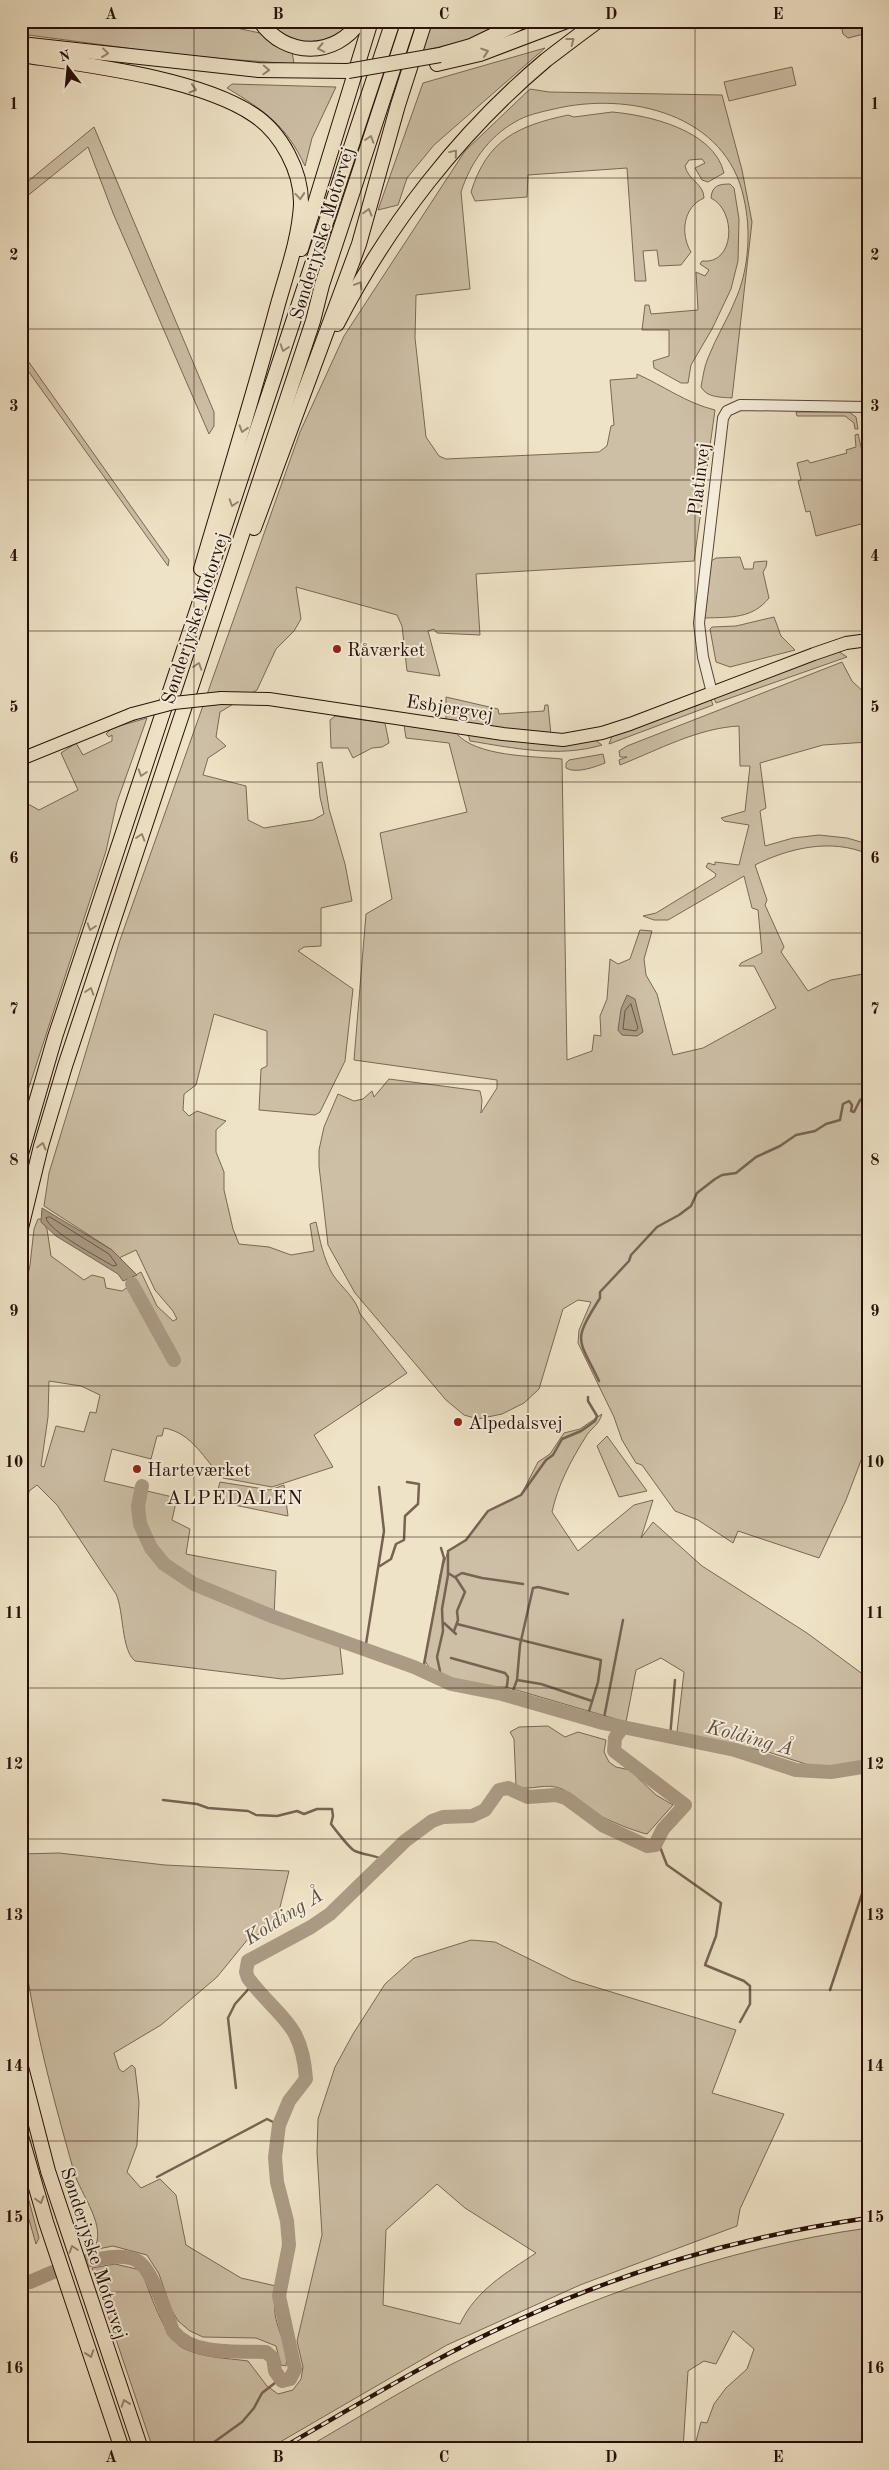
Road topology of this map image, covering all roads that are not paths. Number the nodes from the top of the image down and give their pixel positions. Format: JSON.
{"nodes":[{"id":1,"x":260,"y":21,"type":"edge"},
{"id":2,"x":360,"y":21,"type":"edge"},
{"id":3,"x":371,"y":21,"type":"edge"},
{"id":4,"x":393,"y":21,"type":"edge"},
{"id":5,"x":409,"y":21,"type":"edge"},
{"id":6,"x":425,"y":21,"type":"edge"},
{"id":7,"x":523,"y":21,"type":"edge"},
{"id":8,"x":567,"y":21,"type":"edge"},
{"id":9,"x":598,"y":21,"type":"edge"},
{"id":10,"x":21,"y":44,"type":"edge"},
{"id":11,"x":21,"y":55,"type":"edge"},
{"id":12,"x":439,"y":60,"type":"junction"},
{"id":13,"x":257,"y":382,"type":"junction"},
{"id":14,"x":306,"y":390,"type":"junction"},
{"id":15,"x":868,"y":408,"type":"edge"},
{"id":16,"x":216,"y":613,"type":"junction"},
{"id":17,"x":868,"y":640,"type":"edge"},
{"id":18,"x":712,"y":693,"type":"junction"},
{"id":19,"x":151,"y":747,"type":"junction"},
{"id":20,"x":21,"y":759,"type":"edge"},
{"id":21,"x":21,"y":1154,"type":"edge"},
{"id":22,"x":21,"y":1228,"type":"edge"},
{"id":23,"x":21,"y":2067,"type":"edge"},
{"id":24,"x":21,"y":2136,"type":"edge"},
{"id":25,"x":122,"y":2449,"type":"edge"},
{"id":26,"x":140,"y":2449,"type":"edge"}],
"edges":[{"from":2,"to":1,"type":"highway","one_way":true},
{"from":3,"to":13,"type":"highway"},
{"from":4,"to":19,"type":"highway","name":"Sønderjyske Motorvej","one_way":true},
{"from":16,"to":5,"type":"highway","name":"Sønderjyske Motorvej","one_way":true},
{"from":14,"to":6,"type":"highway","one_way":true},
{"from":7,"to":12,"type":"highway"},
{"from":12,"to":8,"type":"highway","one_way":true},
{"from":14,"to":9,"type":"highway","one_way":true},
{"from":10,"to":12,"type":"highway","one_way":true,"bridge":true},
{"from":11,"to":13,"type":"highway","one_way":true},
{"from":13,"to":19,"type":"highway","one_way":true},
{"from":14,"to":16,"type":"highway"},
{"from":15,"to":18,"type":"street","name":"Platinvej"},
{"from":22,"to":16,"type":"highway","name":"Sønderjyske Motorvej","one_way":true},
{"from":17,"to":18,"type":"main road","name":"Esbjergvej"},
{"from":18,"to":20,"type":"main road","name":"Esbjergvej","bridge":true},
{"from":19,"to":21,"type":"highway","name":"Sønderjyske Motorvej","one_way":true},
{"from":26,"to":23,"type":"highway","name":"Sønderjyske Motorvej","one_way":true},
{"from":24,"to":25,"type":"highway","name":"Sønderjyske Motorvej","one_way":true}]}
